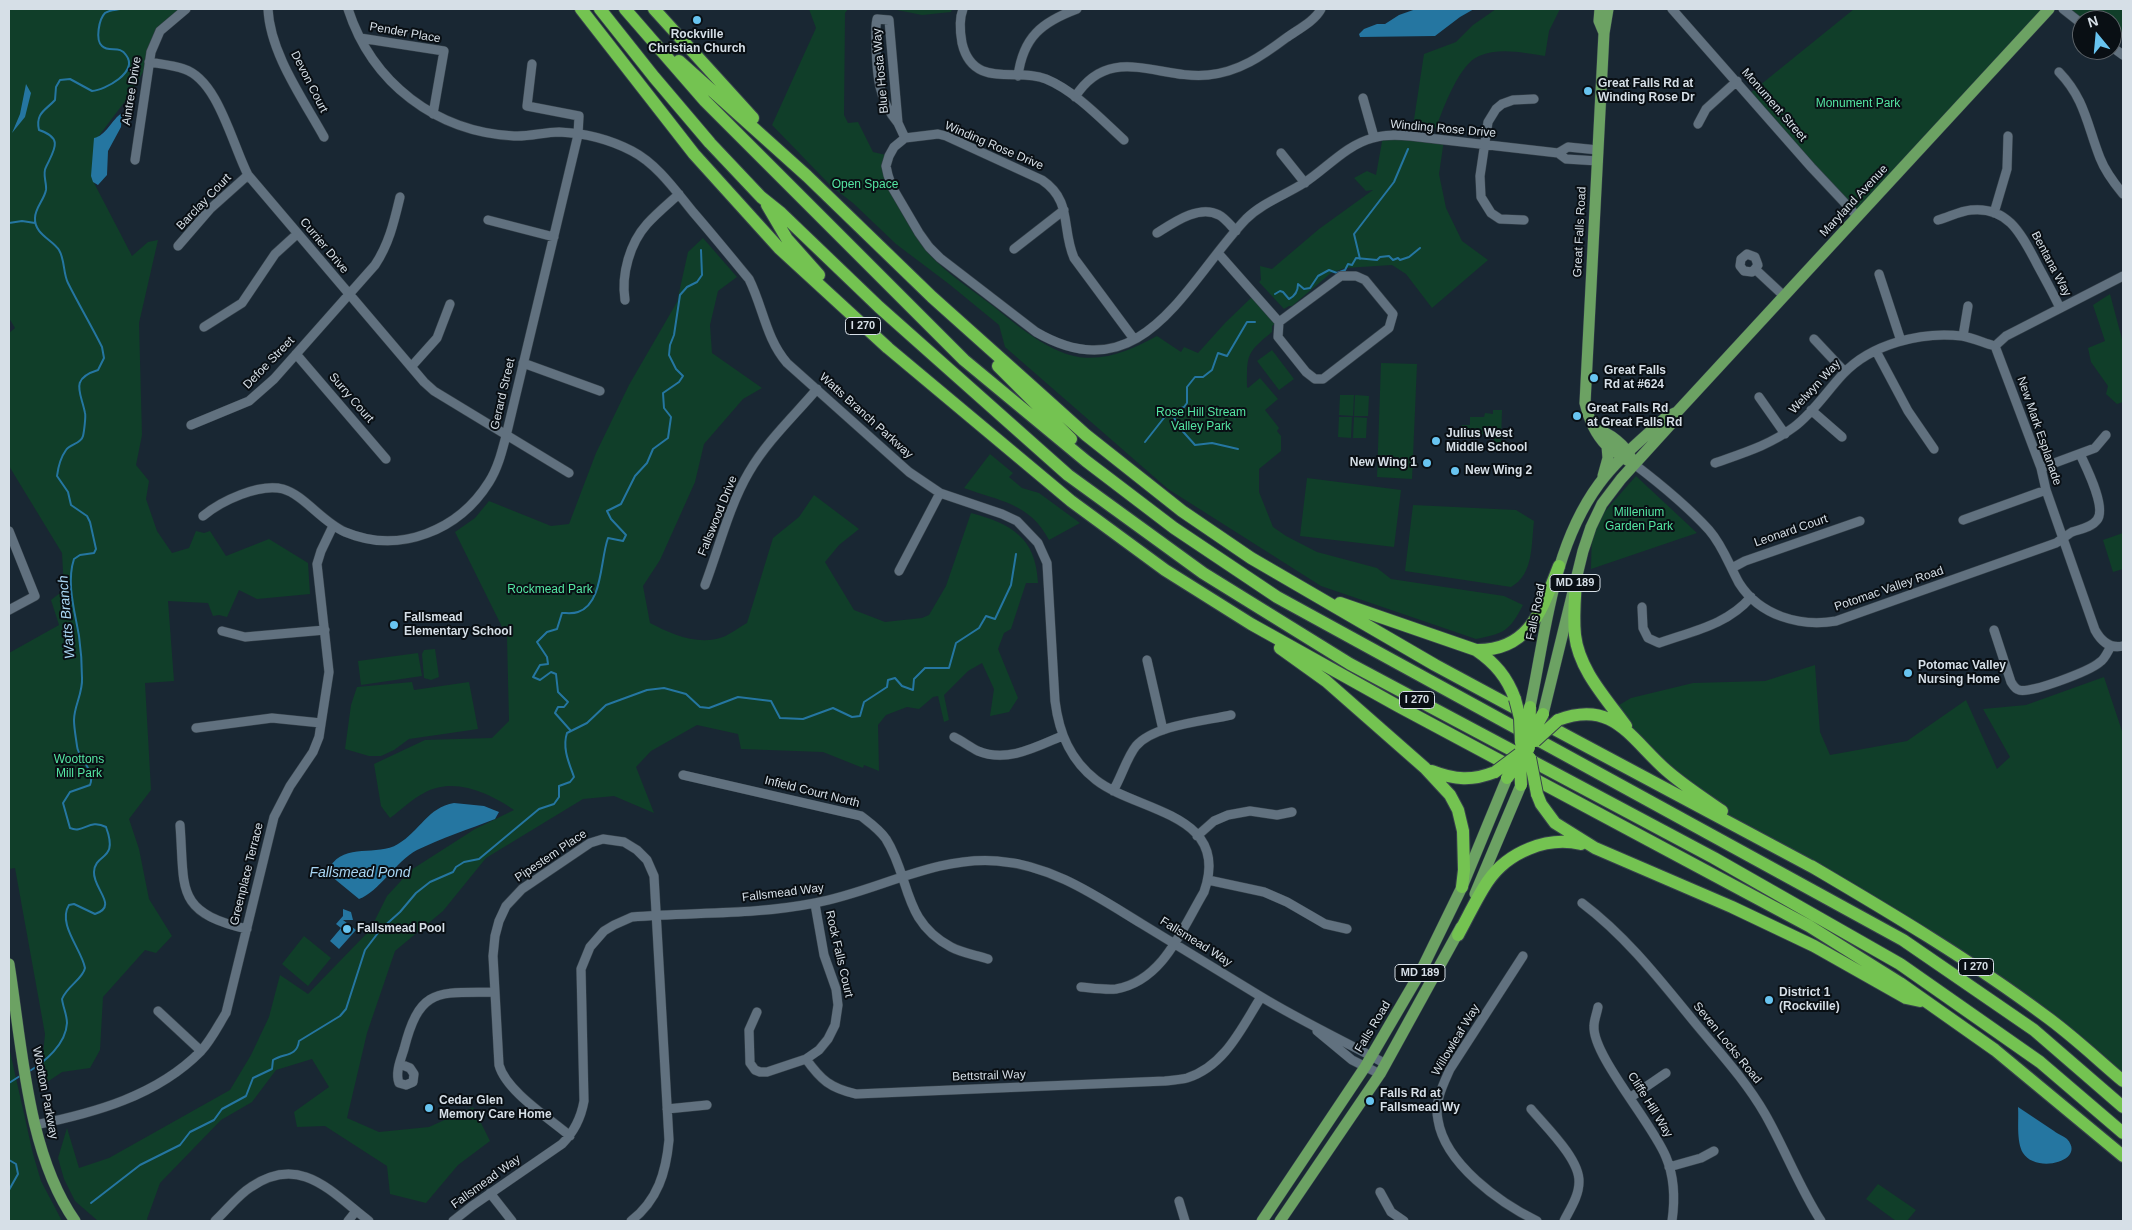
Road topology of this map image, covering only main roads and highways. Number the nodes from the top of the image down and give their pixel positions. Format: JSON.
{"nodes":[{"id":1,"x":581,"y":9,"type":"edge"},
{"id":2,"x":600,"y":9,"type":"edge"},
{"id":3,"x":654,"y":9,"type":"edge"},
{"id":4,"x":1600,"y":9,"type":"edge"},
{"id":5,"x":1608,"y":9,"type":"edge"},
{"id":6,"x":2049,"y":9,"type":"edge"},
{"id":7,"x":629,"y":14,"type":"edge"},
{"id":8,"x":1604,"y":33,"type":"junction"},
{"id":9,"x":807,"y":176,"type":"junction"},
{"id":10,"x":761,"y":197,"type":"junction"},
{"id":11,"x":932,"y":297,"type":"junction"},
{"id":12,"x":863,"y":326,"type":"junction"},
{"id":13,"x":1677,"y":412,"type":"junction"},
{"id":14,"x":1596,"y":430,"type":"junction"},
{"id":15,"x":1607,"y":446,"type":"junction"},
{"id":16,"x":1625,"y":455,"type":"junction"},
{"id":17,"x":1634,"y":464,"type":"junction"},
{"id":18,"x":1600,"y":482,"type":"junction"},
{"id":19,"x":1121,"y":488,"type":"junction"},
{"id":20,"x":1251,"y":558,"type":"junction"},
{"id":21,"x":1559,"y":566,"type":"junction"},
{"id":22,"x":1576,"y":580,"type":"junction"},
{"id":23,"x":1251,"y":624,"type":"junction"},
{"id":24,"x":1476,"y":650,"type":"junction"},
{"id":25,"x":1530,"y":707,"type":"joint"},
{"id":26,"x":1543,"y":714,"type":"joint"},
{"id":27,"x":1633,"y":736,"type":"junction"},
{"id":28,"x":1527,"y":750,"type":"junction"},
{"id":29,"x":1425,"y":768,"type":"junction"},
{"id":30,"x":1507,"y":778,"type":"joint"},
{"id":31,"x":1520,"y":785,"type":"joint"},
{"id":32,"x":1595,"y":848,"type":"junction"},
{"id":33,"x":1818,"y":870,"type":"junction"},
{"id":34,"x":1462,"y":887,"type":"junction"},
{"id":35,"x":1458,"y":935,"type":"junction"},
{"id":36,"x":9,"y":964,"type":"edge"},
{"id":37,"x":1929,"y":1004,"type":"junction"},
{"id":38,"x":2123,"y":1080,"type":"edge"},
{"id":39,"x":2123,"y":1107,"type":"edge"},
{"id":40,"x":2123,"y":1133,"type":"edge"},
{"id":41,"x":2123,"y":1156,"type":"edge"},
{"id":42,"x":75,"y":1221,"type":"edge"},
{"id":43,"x":1262,"y":1221,"type":"edge"},
{"id":44,"x":1280,"y":1221,"type":"edge"}],
"edges":[{"from":1,"to":12,"type":"highway","number":"I 270"},
{"from":2,"to":10,"type":"highway","number":"I 270"},
{"from":3,"to":9,"type":"highway","number":"I 270"},
{"from":4,"to":8,"type":"main road","name":"Great Falls Road"},
{"from":5,"to":8,"type":"main road","name":"Great Falls Road"},
{"from":6,"to":13,"type":"main road","name":"Maryland Avenue"},
{"from":7,"to":9,"type":"highway"},
{"from":7,"to":19,"type":"highway","number":"I 270"},
{"from":8,"to":14,"type":"main road","name":"Great Falls Road"},
{"from":9,"to":11,"type":"highway","number":"I 270"},
{"from":10,"to":12,"type":"highway"},
{"from":10,"to":40,"type":"highway","number":"I 270"},
{"from":11,"to":19,"type":"highway"},
{"from":11,"to":20,"type":"highway","number":"I 270"},
{"from":12,"to":23,"type":"highway","number":"I 270"},
{"from":13,"to":16,"type":"main road","name":"Maryland Avenue"},
{"from":13,"to":17,"type":"main road","name":"Maryland Avenue"},
{"from":14,"to":15,"type":"main road","name":"Great Falls Road"},
{"from":14,"to":16,"type":"main road"},
{"from":15,"to":16,"type":"main road","name":"Great Falls Road"},
{"from":15,"to":18,"type":"main road"},
{"from":16,"to":17,"type":"main road"},
{"from":16,"to":18,"type":"main road","name":"Falls Road","number":"MD 189"},
{"from":17,"to":22,"type":"main road","number":"MD 189"},
{"from":18,"to":21,"type":"main road","name":"Falls Road","number":"MD 189"},
{"from":19,"to":39,"type":"highway","number":"I 270"},
{"from":20,"to":24,"type":"highway"},
{"from":20,"to":33,"type":"highway","number":"I 270"},
{"from":21,"to":24,"type":"highway"},
{"from":21,"to":25,"type":"main road","name":"Falls Road","number":"MD 189"},
{"from":22,"to":26,"type":"main road","number":"MD 189"},
{"from":22,"to":27,"type":"highway"},
{"from":23,"to":29,"type":"highway"},
{"from":23,"to":37,"type":"highway","number":"I 270"},
{"from":24,"to":28,"type":"highway","bridge":true},
{"from":25,"to":28,"type":"highway","bridge":true},
{"from":26,"to":28,"type":"highway","bridge":true},
{"from":27,"to":28,"type":"highway","bridge":true},
{"from":27,"to":33,"type":"highway"},
{"from":28,"to":29,"type":"highway","bridge":true},
{"from":28,"to":30,"type":"highway","bridge":true},
{"from":28,"to":31,"type":"highway","bridge":true},
{"from":28,"to":32,"type":"highway","bridge":true},
{"from":29,"to":34,"type":"highway"},
{"from":30,"to":34,"type":"main road","name":"Falls Road","number":"MD 189"},
{"from":31,"to":35,"type":"main road","number":"MD 189"},
{"from":32,"to":35,"type":"highway"},
{"from":32,"to":37,"type":"highway"},
{"from":33,"to":38,"type":"highway","number":"I 270"},
{"from":34,"to":43,"type":"main road","name":"Falls Road","number":"MD 189"},
{"from":35,"to":44,"type":"main road","number":"MD 189"},
{"from":36,"to":42,"type":"main road","name":"Wootton Parkway"},
{"from":37,"to":41,"type":"highway","number":"I 270"}]}
